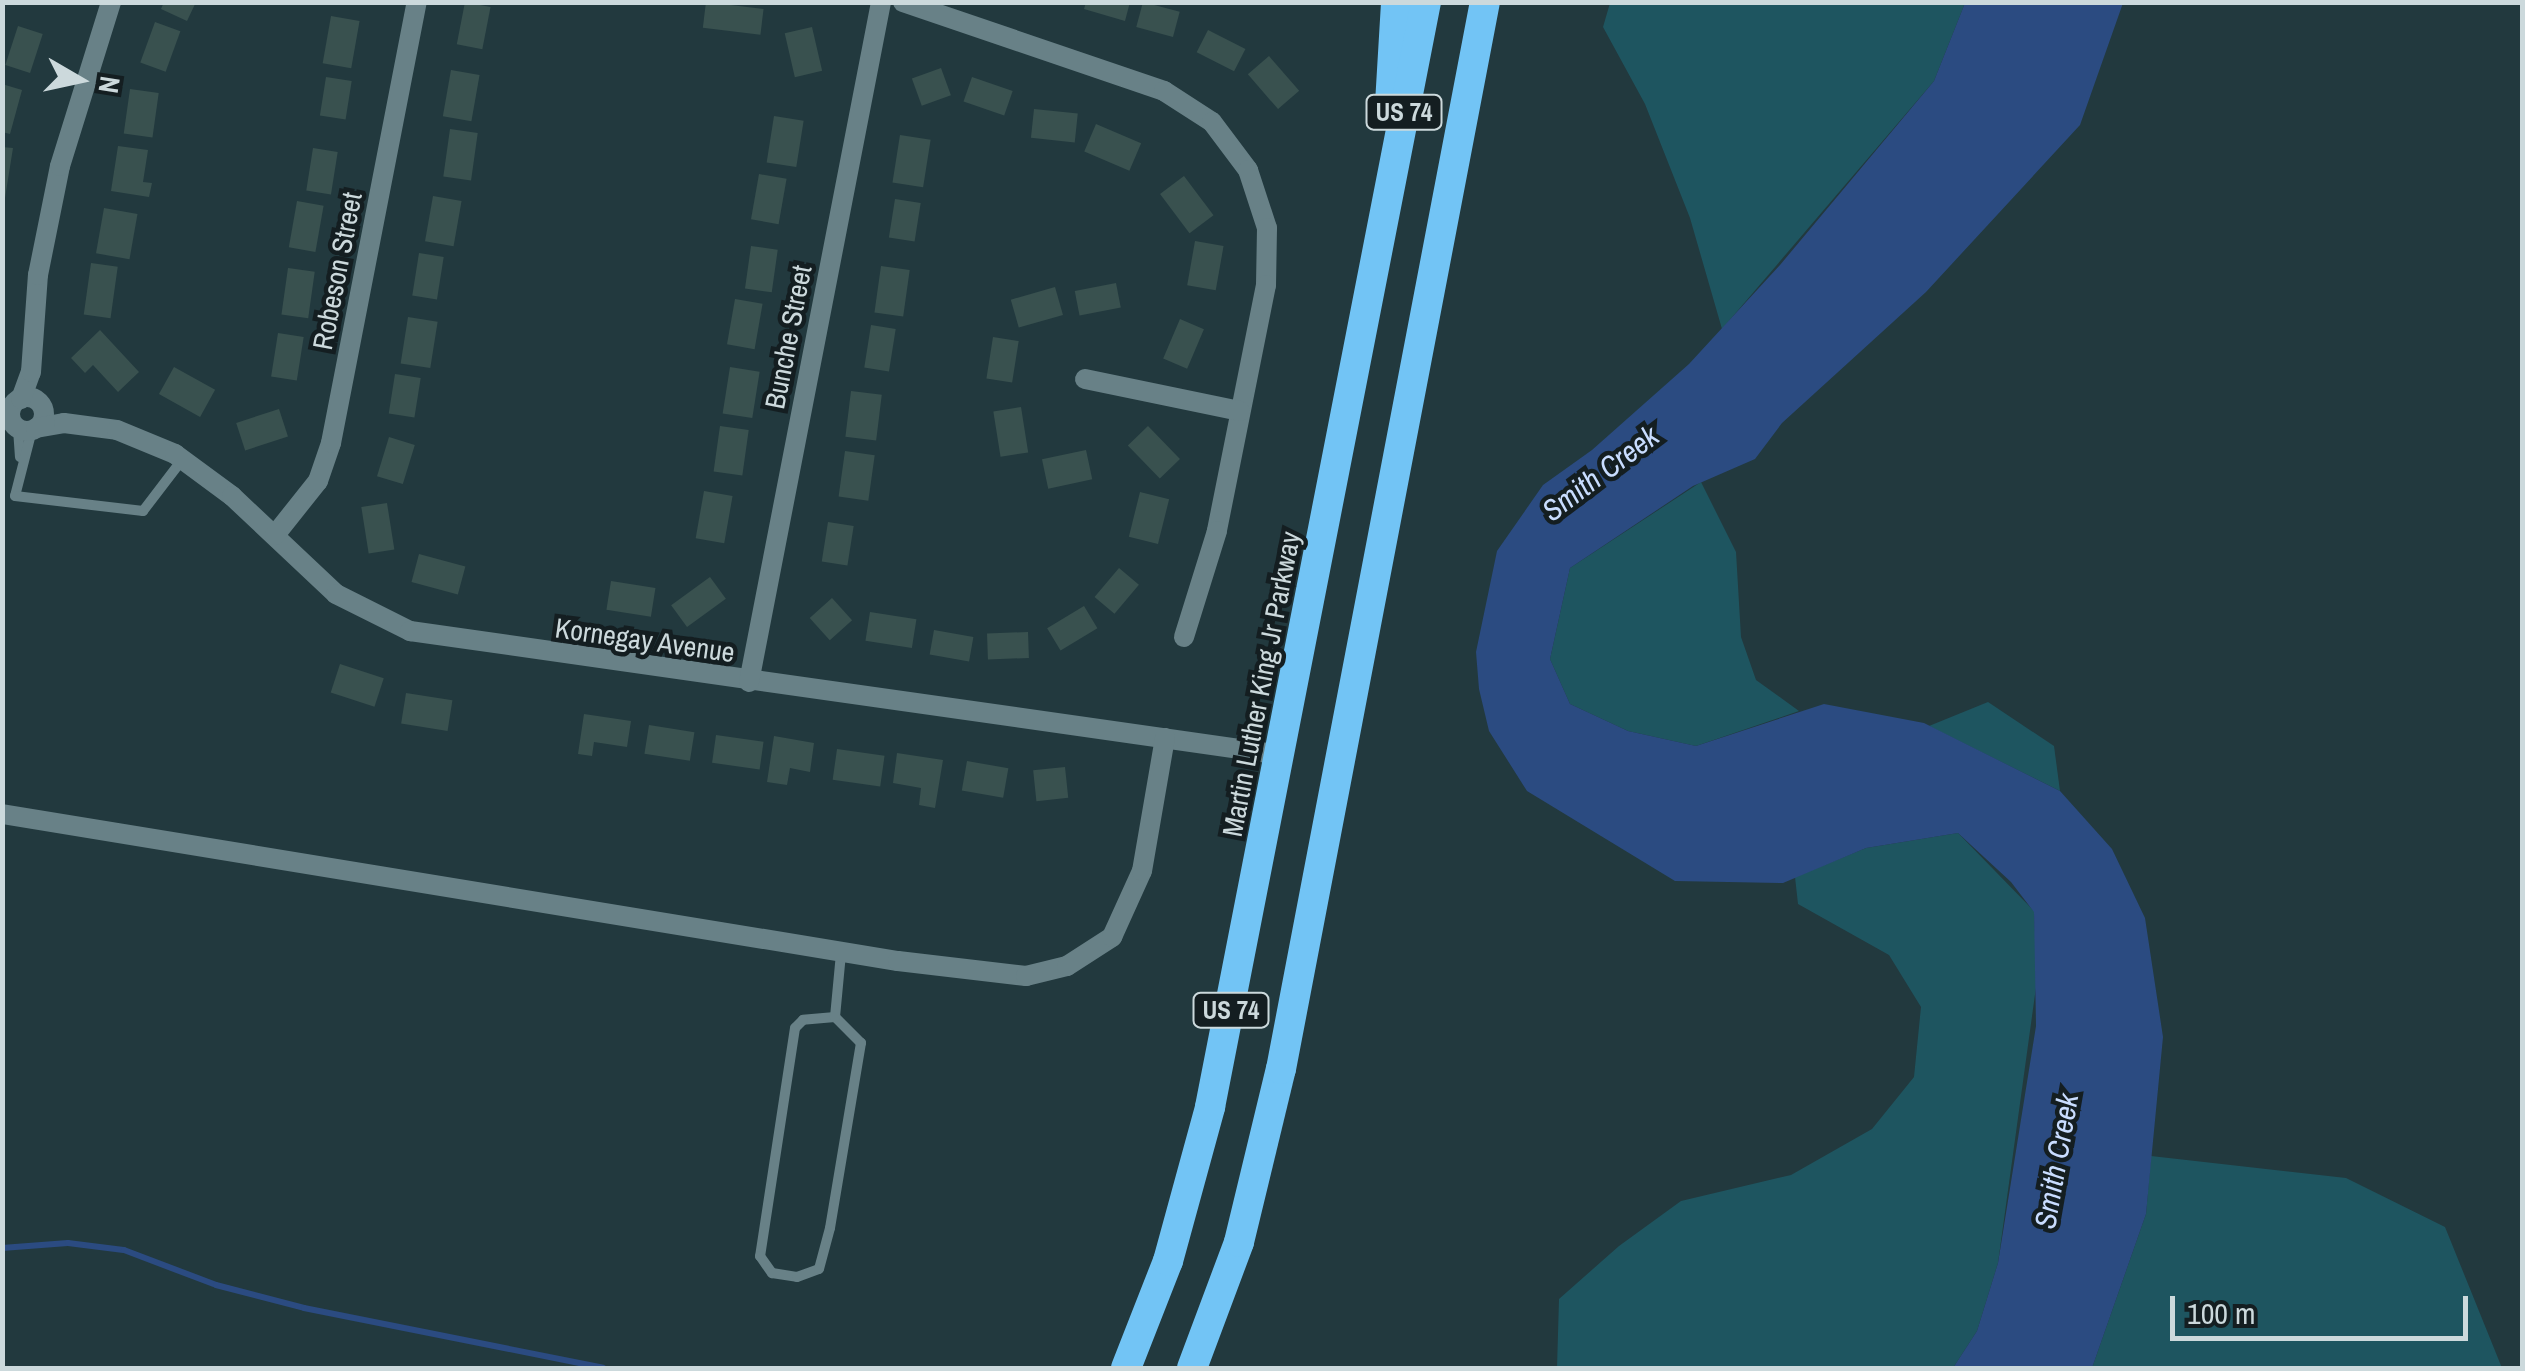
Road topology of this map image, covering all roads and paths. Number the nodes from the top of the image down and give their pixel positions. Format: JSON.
{"nodes":[{"id":1,"x":110,"y":2,"type":"edge"},
{"id":2,"x":417,"y":2,"type":"edge"},
{"id":3,"x":881,"y":2,"type":"edge"},
{"id":4,"x":903,"y":2,"type":"edge"},
{"id":5,"x":1396,"y":2,"type":"edge"},
{"id":6,"x":1426,"y":2,"type":"edge"},
{"id":7,"x":1485,"y":2,"type":"edge"},
{"id":8,"x":1382,"y":221,"type":"junction"},
{"id":9,"x":1086,"y":379,"type":"dead end"},
{"id":10,"x":1240,"y":410,"type":"junction"},
{"id":11,"x":23,"y":415,"type":"edge"},
{"id":12,"x":182,"y":459,"type":"junction"},
{"id":13,"x":275,"y":535,"type":"junction"},
{"id":14,"x":1184,"y":637,"type":"dead end"},
{"id":15,"x":749,"y":682,"type":"junction"},
{"id":16,"x":1165,"y":738,"type":"junction"},
{"id":17,"x":1282,"y":755,"type":"junction"},
{"id":18,"x":2,"y":814,"type":"edge"},
{"id":19,"x":842,"y":952,"type":"junction"},
{"id":20,"x":834,"y":1016,"type":"junction"},
{"id":21,"x":1126,"y":1368,"type":"edge"},
{"id":22,"x":1192,"y":1368,"type":"edge"}],
"edges":[{"from":1,"to":11,"type":"street"},
{"from":2,"to":13,"type":"street","name":"Robeson Street"},
{"from":3,"to":15,"type":"street","name":"Bunche Street"},
{"from":4,"to":10,"type":"street"},
{"from":5,"to":8,"type":"highway"},
{"from":6,"to":8,"type":"highway","name":"Martin Luther King Jr Parkway","number":"US 74"},
{"from":7,"to":22,"type":"highway","number":"US 74"},
{"from":8,"to":17,"type":"highway","name":"Martin Luther King Jr Parkway","number":"US 74"},
{"from":9,"to":10,"type":"street"},
{"from":10,"to":14,"type":"street"},
{"from":11,"to":12,"type":"street","name":"Kornegay Avenue"},
{"from":11,"to":12,"type":"lane"},
{"from":12,"to":13,"type":"street","name":"Kornegay Avenue"},
{"from":13,"to":15,"type":"street","name":"Kornegay Avenue"},
{"from":15,"to":16,"type":"street","name":"Kornegay Avenue"},
{"from":16,"to":17,"type":"street","name":"Kornegay Avenue"},
{"from":16,"to":19,"type":"street"},
{"from":17,"to":21,"type":"highway","name":"Martin Luther King Jr Parkway","number":"US 74"},
{"from":18,"to":19,"type":"street"},
{"from":19,"to":20,"type":"lane"},
{"from":20,"to":20,"type":"lane"}]}
